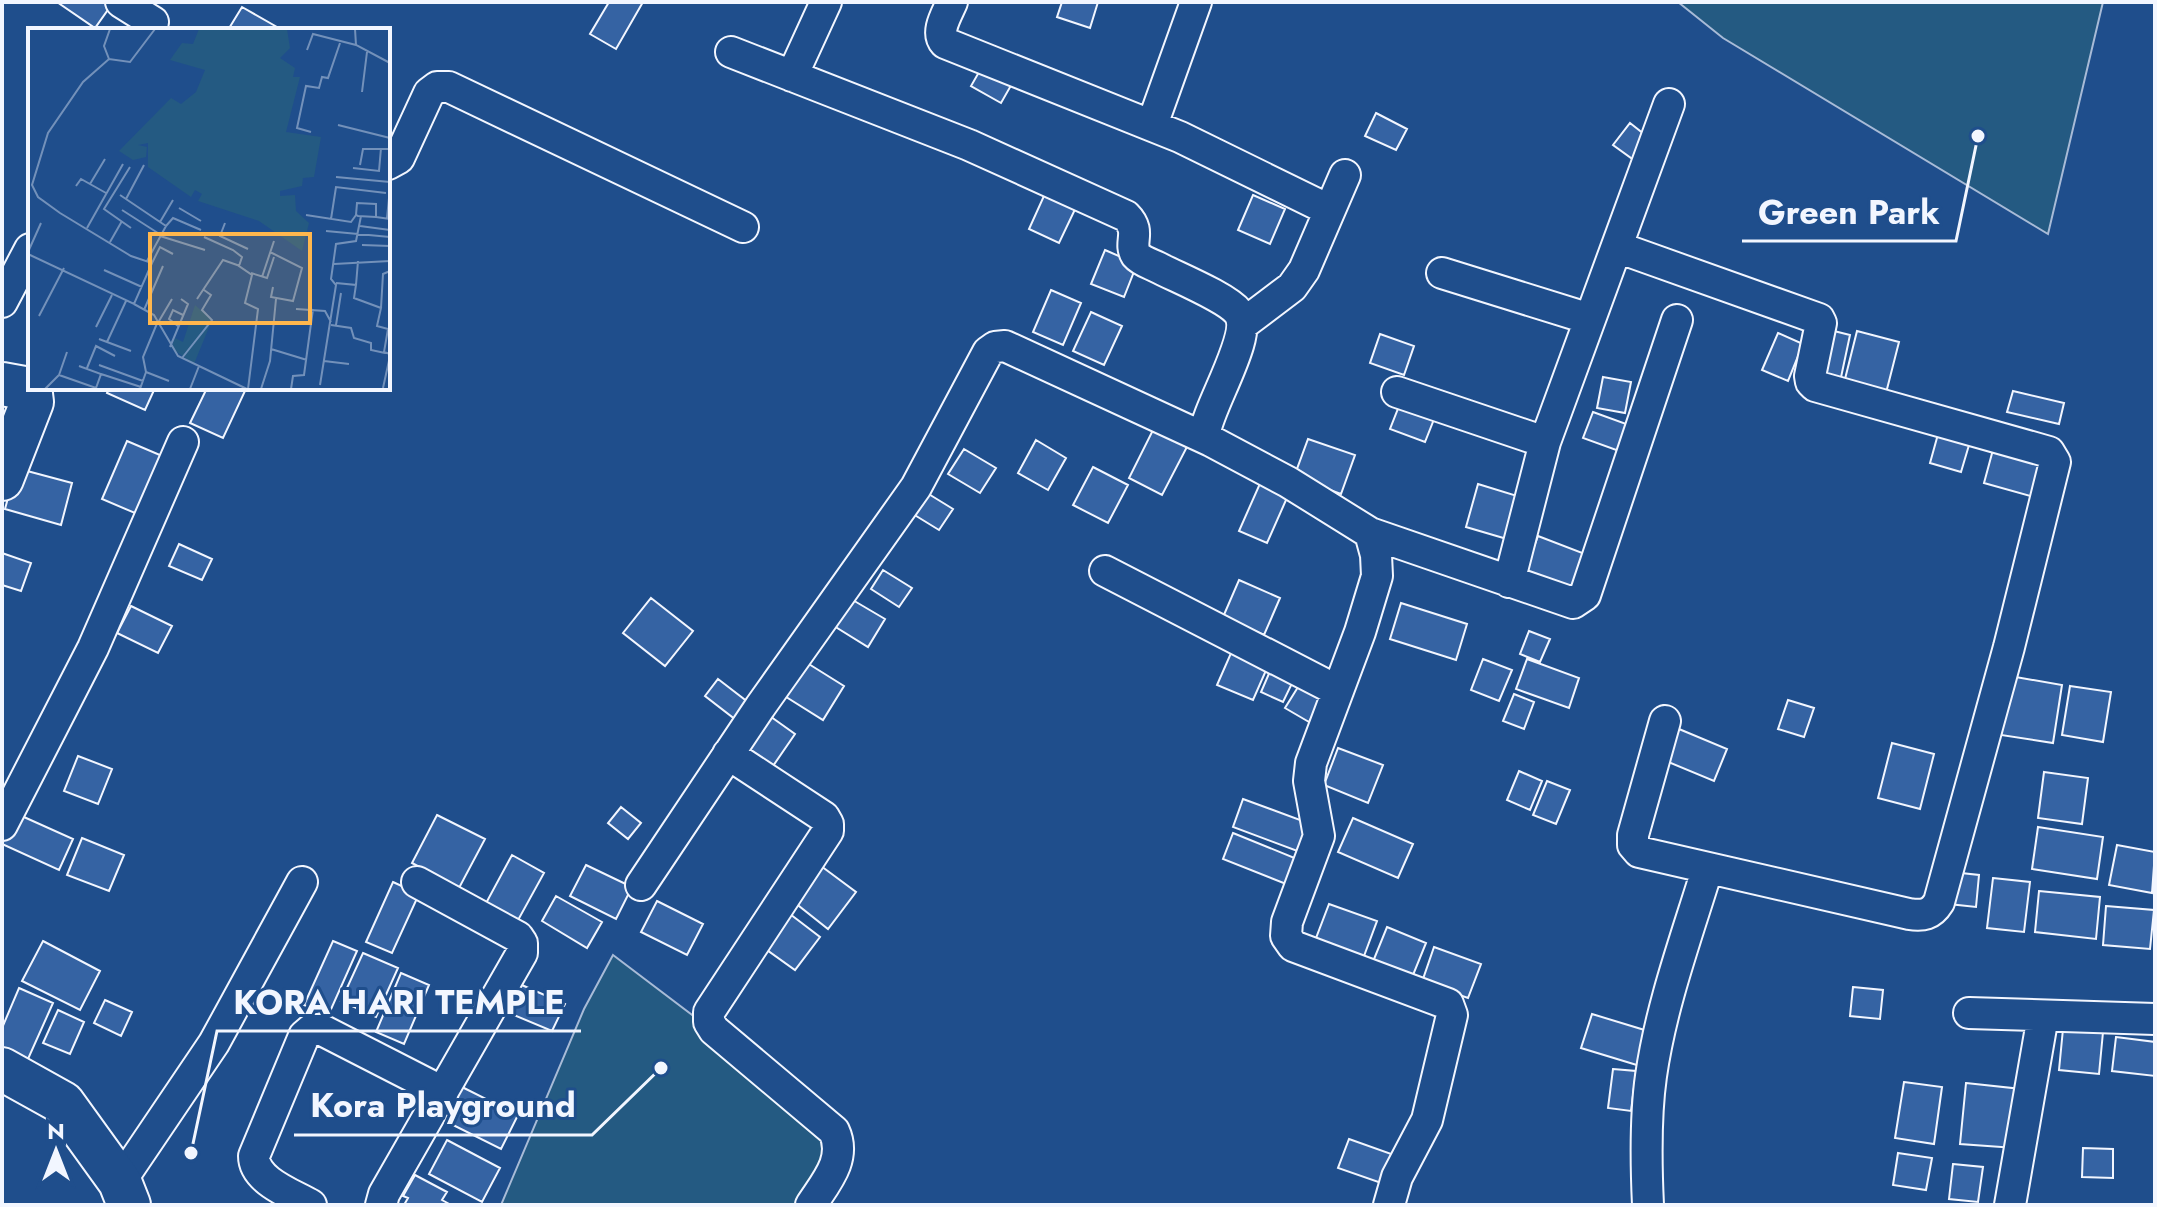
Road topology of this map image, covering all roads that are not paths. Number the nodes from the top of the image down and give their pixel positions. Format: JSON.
{"nodes":[{"id":1,"x":121,"y":2,"type":"edge"},
{"id":2,"x":826,"y":2,"type":"edge"},
{"id":3,"x":952,"y":2,"type":"edge"},
{"id":4,"x":1196,"y":2,"type":"edge"},
{"id":5,"x":157,"y":18,"type":"edge"},
{"id":6,"x":731,"y":52,"type":"dead end"},
{"id":7,"x":792,"y":76,"type":"junction"},
{"id":8,"x":1669,"y":104,"type":"dead end"},
{"id":9,"x":1152,"y":125,"type":"junction"},
{"id":10,"x":390,"y":163,"type":"edge"},
{"id":11,"x":1345,"y":175,"type":"dead end"},
{"id":12,"x":1329,"y":210,"type":"junction"},
{"id":13,"x":743,"y":227,"type":"dead end"},
{"id":14,"x":1617,"y":247,"type":"junction"},
{"id":15,"x":28,"y":253,"type":"edge"},
{"id":16,"x":1442,"y":273,"type":"dead end"},
{"id":17,"x":2,"y":302,"type":"edge"},
{"id":18,"x":1590,"y":319,"type":"junction"},
{"id":19,"x":1677,"y":320,"type":"dead end"},
{"id":20,"x":1243,"y":324,"type":"junction"},
{"id":21,"x":25,"y":391,"type":"edge"},
{"id":22,"x":1397,"y":392,"type":"dead end"},
{"id":23,"x":1211,"y":441,"type":"junction"},
{"id":24,"x":183,"y":442,"type":"dead end"},
{"id":25,"x":1545,"y":442,"type":"junction"},
{"id":26,"x":2,"y":479,"type":"edge"},
{"id":27,"x":1370,"y":533,"type":"junction"},
{"id":28,"x":1105,"y":571,"type":"dead end"},
{"id":29,"x":1509,"y":582,"type":"junction"},
{"id":30,"x":1338,"y":691,"type":"junction"},
{"id":31,"x":1665,"y":721,"type":"dead end"},
{"id":32,"x":728,"y":754,"type":"junction"},
{"id":33,"x":2,"y":825,"type":"edge"},
{"id":34,"x":1707,"y":870,"type":"junction"},
{"id":35,"x":302,"y":882,"type":"dead end"},
{"id":36,"x":417,"y":882,"type":"dead end"},
{"id":37,"x":641,"y":885,"type":"dead end"},
{"id":38,"x":1969,"y":1013,"type":"dead end"},
{"id":39,"x":2043,"y":1016,"type":"junction"},
{"id":40,"x":2155,"y":1019,"type":"edge"},
{"id":41,"x":2,"y":1069,"type":"edge"},
{"id":42,"x":443,"y":1092,"type":"junction"},
{"id":43,"x":114,"y":1191,"type":"edge"},
{"id":44,"x":311,"y":1205,"type":"edge"},
{"id":45,"x":381,"y":1205,"type":"edge"},
{"id":46,"x":811,"y":1205,"type":"edge"},
{"id":47,"x":1389,"y":1205,"type":"edge"},
{"id":48,"x":1648,"y":1205,"type":"edge"},
{"id":49,"x":2010,"y":1205,"type":"edge"}],
"edges":[{"from":1,"to":5,"type":"street"},
{"from":2,"to":7,"type":"street"},
{"from":3,"to":9,"type":"street"},
{"from":4,"to":9,"type":"street"},
{"from":6,"to":7,"type":"street"},
{"from":7,"to":20,"type":"street"},
{"from":8,"to":14,"type":"street"},
{"from":9,"to":12,"type":"street"},
{"from":10,"to":13,"type":"street"},
{"from":11,"to":12,"type":"street"},
{"from":12,"to":20,"type":"street"},
{"from":14,"to":18,"type":"street"},
{"from":14,"to":34,"type":"street"},
{"from":15,"to":17,"type":"street"},
{"from":16,"to":18,"type":"street"},
{"from":18,"to":25,"type":"street"},
{"from":19,"to":29,"type":"street"},
{"from":20,"to":23,"type":"street"},
{"from":21,"to":26,"type":"street"},
{"from":22,"to":25,"type":"street"},
{"from":23,"to":27,"type":"street"},
{"from":23,"to":32,"type":"street"},
{"from":24,"to":33,"type":"street"},
{"from":25,"to":29,"type":"street"},
{"from":27,"to":29,"type":"street"},
{"from":27,"to":30,"type":"street"},
{"from":28,"to":30,"type":"street"},
{"from":30,"to":47,"type":"street"},
{"from":31,"to":34,"type":"street"},
{"from":32,"to":37,"type":"street"},
{"from":32,"to":46,"type":"street"},
{"from":34,"to":48,"type":"street"},
{"from":35,"to":43,"type":"street"},
{"from":36,"to":42,"type":"street"},
{"from":38,"to":39,"type":"street"},
{"from":39,"to":40,"type":"street"},
{"from":39,"to":49,"type":"street"},
{"from":41,"to":43,"type":"street"},
{"from":42,"to":44,"type":"street"},
{"from":42,"to":45,"type":"street"}]}
